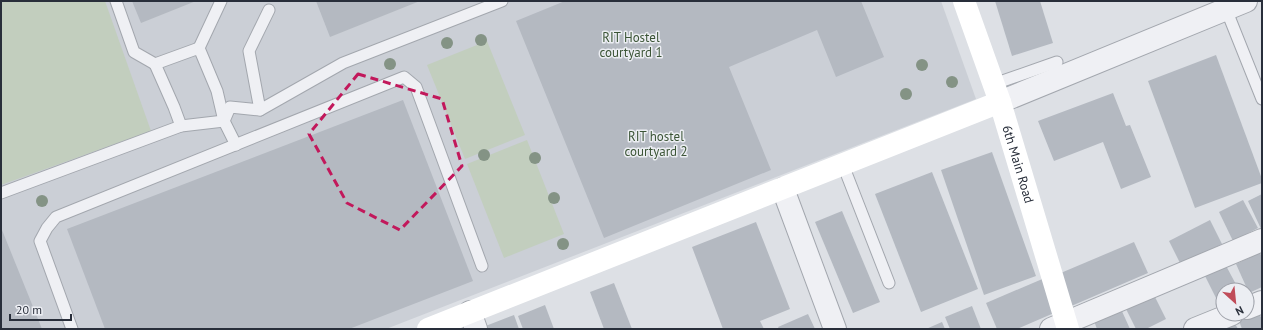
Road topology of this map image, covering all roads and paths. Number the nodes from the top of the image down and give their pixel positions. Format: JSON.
{"nodes":[{"id":1,"x":116,"y":1,"type":"edge"},
{"id":2,"x":221,"y":1,"type":"edge"},
{"id":3,"x":964,"y":1,"type":"edge"},
{"id":4,"x":1246,"y":1,"type":"edge"},
{"id":5,"x":493,"y":2,"type":"edge"},
{"id":6,"x":1226,"y":9,"type":"junction"},
{"id":7,"x":269,"y":10,"type":"dead end"},
{"id":8,"x":199,"y":48,"type":"junction"},
{"id":9,"x":1057,"y":62,"type":"dead end"},
{"id":10,"x":154,"y":64,"type":"junction"},
{"id":11,"x":997,"y":93,"type":"junction"},
{"id":12,"x":1262,"y":99,"type":"edge"},
{"id":13,"x":260,"y":110,"type":"junction"},
{"id":14,"x":224,"y":121,"type":"junction"},
{"id":15,"x":180,"y":126,"type":"junction"},
{"id":16,"x":236,"y":145,"type":"junction"},
{"id":17,"x":843,"y":165,"type":"junction"},
{"id":18,"x":783,"y":189,"type":"junction"},
{"id":19,"x":1,"y":193,"type":"edge"},
{"id":20,"x":1262,"y":240,"type":"edge"},
{"id":21,"x":482,"y":266,"type":"dead end"},
{"id":22,"x":889,"y":284,"type":"dead end"},
{"id":23,"x":473,"y":321,"type":"edge"},
{"id":24,"x":1215,"y":321,"type":"edge"},
{"id":25,"x":1061,"y":327,"type":"edge"},
{"id":26,"x":72,"y":329,"type":"edge"},
{"id":27,"x":428,"y":329,"type":"edge"},
{"id":28,"x":835,"y":329,"type":"edge"},
{"id":29,"x":1195,"y":329,"type":"edge"}],
"edges":[{"from":1,"to":10,"type":"lane"},
{"from":2,"to":8,"type":"lane"},
{"from":3,"to":11,"type":"street","name":"6th Main Road"},
{"from":4,"to":6,"type":"street"},
{"from":5,"to":13,"type":"lane"},
{"from":6,"to":11,"type":"street"},
{"from":6,"to":12,"type":"lane"},
{"from":7,"to":13,"type":"lane"},
{"from":8,"to":10,"type":"lane"},
{"from":8,"to":14,"type":"lane"},
{"from":9,"to":11,"type":"lane"},
{"from":10,"to":15,"type":"lane"},
{"from":11,"to":17,"type":"street"},
{"from":11,"to":25,"type":"street","name":"6th Main Road"},
{"from":13,"to":14,"type":"lane"},
{"from":14,"to":15,"type":"lane"},
{"from":14,"to":16,"type":"lane"},
{"from":15,"to":19,"type":"lane"},
{"from":16,"to":21,"type":"lane"},
{"from":16,"to":26,"type":"lane"},
{"from":17,"to":18,"type":"street"},
{"from":17,"to":22,"type":"lane"},
{"from":18,"to":23,"type":"street"},
{"from":18,"to":28,"type":"street"},
{"from":20,"to":25,"type":"street"},
{"from":23,"to":27,"type":"street"},
{"from":24,"to":29,"type":"street"}]}
